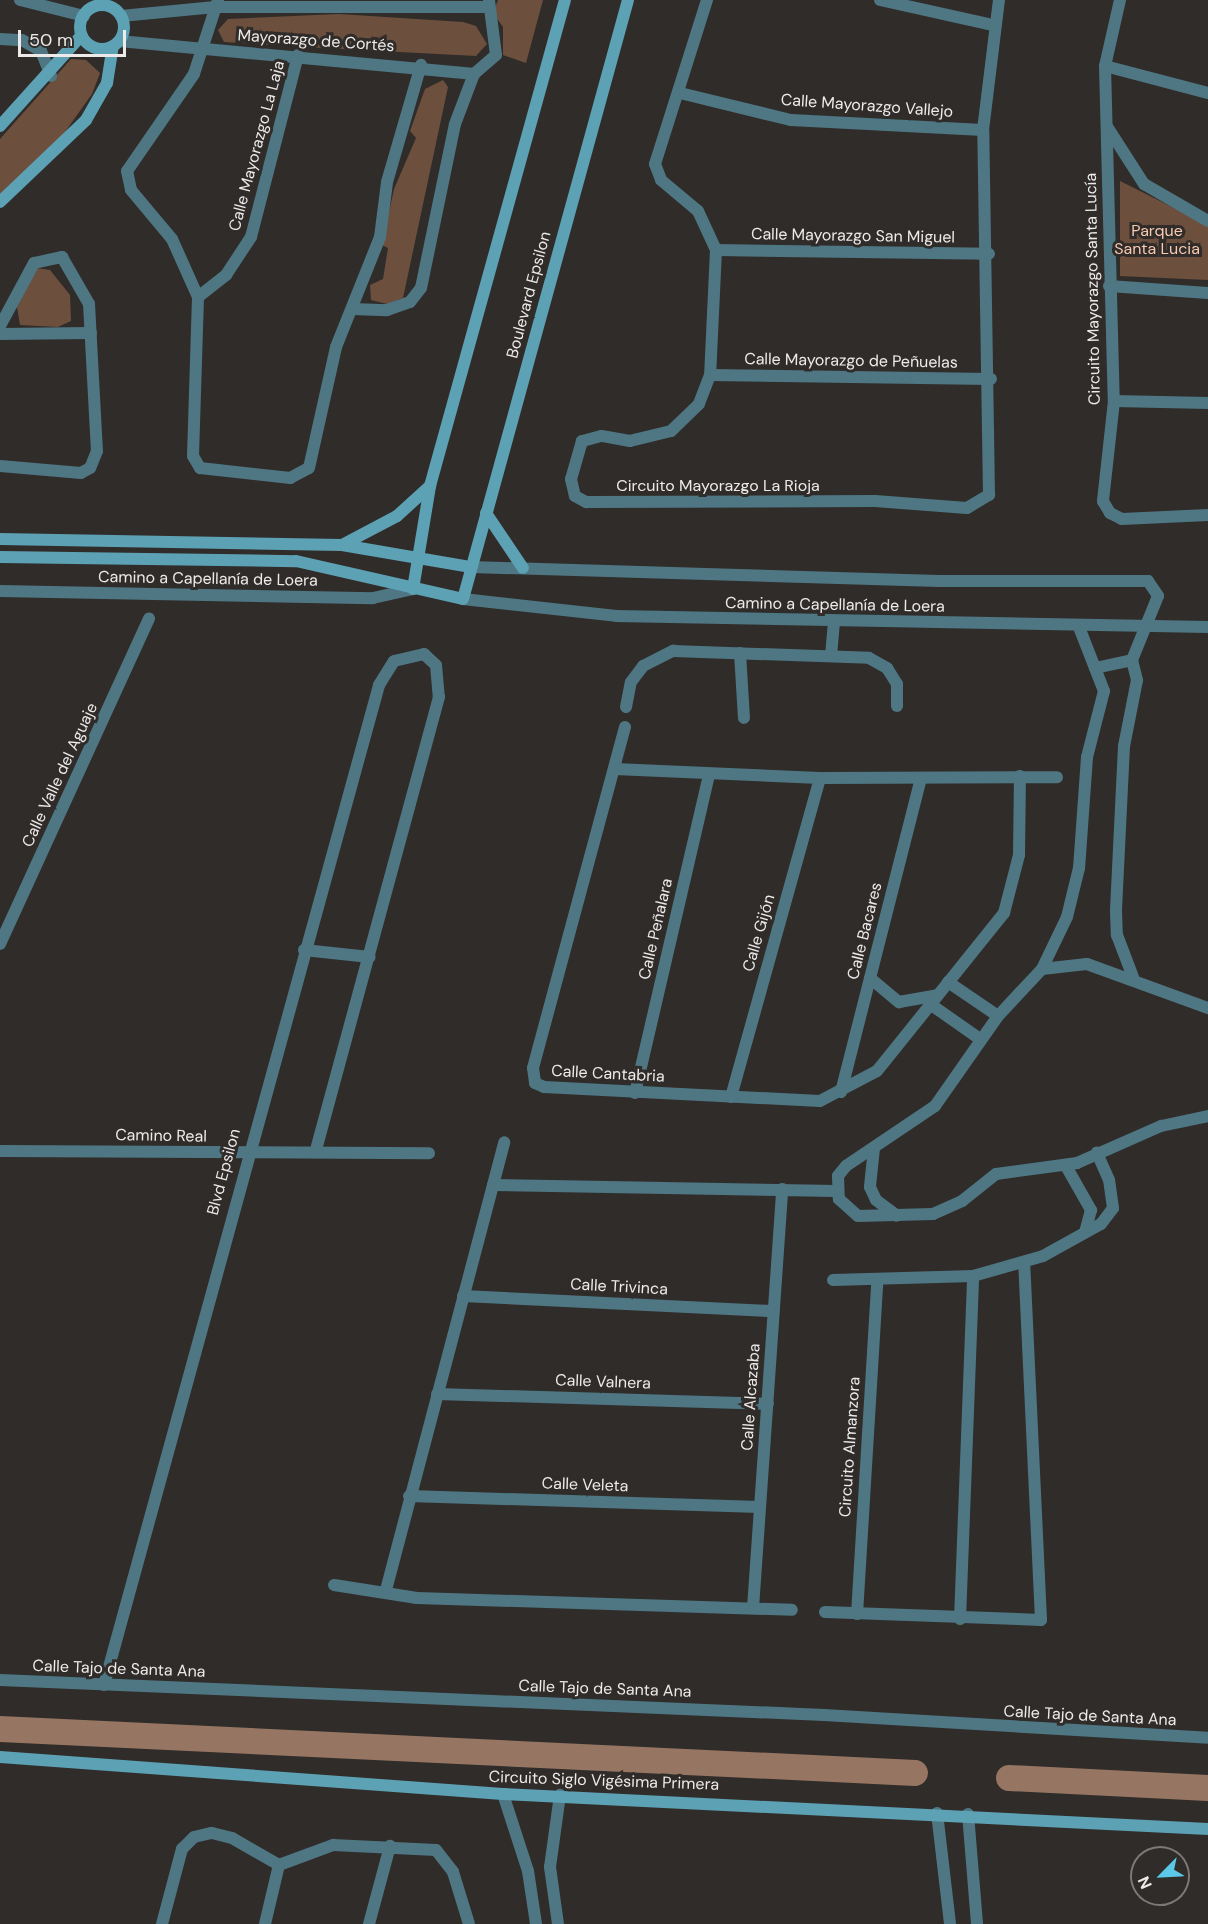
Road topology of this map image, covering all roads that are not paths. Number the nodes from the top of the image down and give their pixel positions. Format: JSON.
{"nodes":[{"id":1,"x":20,"y":0,"type":"edge"},
{"id":2,"x":565,"y":0,"type":"edge"},
{"id":3,"x":628,"y":0,"type":"edge"},
{"id":4,"x":707,"y":0,"type":"edge"},
{"id":5,"x":880,"y":0,"type":"edge"},
{"id":6,"x":999,"y":0,"type":"edge"},
{"id":7,"x":1120,"y":0,"type":"edge"},
{"id":8,"x":217,"y":3,"type":"edge"},
{"id":9,"x":352,"y":3,"type":"edge"},
{"id":10,"x":488,"y":4,"type":"edge"},
{"id":11,"x":86,"y":9,"type":"edge"},
{"id":12,"x":120,"y":9,"type":"edge"},
{"id":13,"x":993,"y":25,"type":"junction"},
{"id":14,"x":82,"y":35,"type":"junction"},
{"id":15,"x":0,"y":39,"type":"edge"},
{"id":16,"x":116,"y":44,"type":"junction"},
{"id":17,"x":205,"y":51,"type":"junction"},
{"id":18,"x":298,"y":55,"type":"junction"},
{"id":19,"x":421,"y":66,"type":"junction"},
{"id":20,"x":1105,"y":66,"type":"junction"},
{"id":21,"x":474,"y":74,"type":"junction"},
{"id":22,"x":51,"y":76,"type":"junction"},
{"id":23,"x":680,"y":93,"type":"junction"},
{"id":24,"x":1208,"y":93,"type":"edge"},
{"id":25,"x":0,"y":126,"type":"edge"},
{"id":26,"x":1107,"y":127,"type":"junction"},
{"id":27,"x":983,"y":130,"type":"junction"},
{"id":28,"x":0,"y":202,"type":"edge"},
{"id":29,"x":1208,"y":221,"type":"edge"},
{"id":30,"x":716,"y":250,"type":"junction"},
{"id":31,"x":989,"y":254,"type":"junction"},
{"id":32,"x":1109,"y":286,"type":"junction"},
{"id":33,"x":1208,"y":293,"type":"edge"},
{"id":34,"x":198,"y":297,"type":"junction"},
{"id":35,"x":352,"y":309,"type":"junction"},
{"id":36,"x":0,"y":326,"type":"edge"},
{"id":37,"x":91,"y":333,"type":"junction"},
{"id":38,"x":0,"y":334,"type":"edge"},
{"id":39,"x":710,"y":375,"type":"junction"},
{"id":40,"x":991,"y":379,"type":"junction"},
{"id":41,"x":1114,"y":401,"type":"junction"},
{"id":42,"x":1208,"y":403,"type":"edge"},
{"id":43,"x":0,"y":466,"type":"edge"},
{"id":44,"x":430,"y":486,"type":"junction"},
{"id":45,"x":486,"y":513,"type":"junction"},
{"id":46,"x":1208,"y":515,"type":"edge"},
{"id":47,"x":0,"y":539,"type":"edge"},
{"id":48,"x":342,"y":545,"type":"junction"},
{"id":49,"x":417,"y":556,"type":"junction"},
{"id":50,"x":0,"y":557,"type":"edge"},
{"id":51,"x":471,"y":567,"type":"junction"},
{"id":52,"x":523,"y":568,"type":"junction"},
{"id":53,"x":414,"y":589,"type":"junction"},
{"id":54,"x":0,"y":591,"type":"edge"},
{"id":55,"x":463,"y":599,"type":"junction"},
{"id":56,"x":149,"y":619,"type":"dead end"},
{"id":57,"x":834,"y":622,"type":"junction"},
{"id":58,"x":1079,"y":627,"type":"junction"},
{"id":59,"x":1147,"y":627,"type":"junction"},
{"id":60,"x":1208,"y":627,"type":"edge"},
{"id":61,"x":740,"y":653,"type":"junction"},
{"id":62,"x":831,"y":656,"type":"junction"},
{"id":63,"x":1132,"y":660,"type":"junction"},
{"id":64,"x":1095,"y":668,"type":"junction"},
{"id":65,"x":897,"y":706,"type":"dead end"},
{"id":66,"x":626,"y":707,"type":"dead end"},
{"id":67,"x":744,"y":718,"type":"dead end"},
{"id":68,"x":625,"y":727,"type":"dead end"},
{"id":69,"x":615,"y":769,"type":"junction"},
{"id":70,"x":709,"y":774,"type":"junction"},
{"id":71,"x":1020,"y":776,"type":"junction"},
{"id":72,"x":1057,"y":777,"type":"dead end"},
{"id":73,"x":820,"y":778,"type":"junction"},
{"id":74,"x":921,"y":778,"type":"junction"},
{"id":75,"x":0,"y":944,"type":"edge"},
{"id":76,"x":304,"y":950,"type":"junction"},
{"id":77,"x":370,"y":957,"type":"junction"},
{"id":78,"x":1042,"y":969,"type":"junction"},
{"id":79,"x":1133,"y":977,"type":"junction"},
{"id":80,"x":870,"y":978,"type":"junction"},
{"id":81,"x":948,"y":982,"type":"junction"},
{"id":82,"x":933,"y":1000,"type":"junction"},
{"id":83,"x":1208,"y":1008,"type":"edge"},
{"id":84,"x":998,"y":1016,"type":"junction"},
{"id":85,"x":980,"y":1039,"type":"junction"},
{"id":86,"x":635,"y":1092,"type":"junction"},
{"id":87,"x":840,"y":1092,"type":"junction"},
{"id":88,"x":731,"y":1097,"type":"junction"},
{"id":89,"x":1208,"y":1116,"type":"edge"},
{"id":90,"x":504,"y":1142,"type":"dead end"},
{"id":91,"x":874,"y":1148,"type":"junction"},
{"id":92,"x":0,"y":1151,"type":"edge"},
{"id":93,"x":316,"y":1151,"type":"junction"},
{"id":94,"x":1097,"y":1153,"type":"junction"},
{"id":95,"x":246,"y":1154,"type":"junction"},
{"id":96,"x":429,"y":1154,"type":"dead end"},
{"id":97,"x":1066,"y":1166,"type":"junction"},
{"id":98,"x":493,"y":1185,"type":"junction"},
{"id":99,"x":782,"y":1189,"type":"junction"},
{"id":100,"x":837,"y":1191,"type":"junction"},
{"id":101,"x":897,"y":1216,"type":"junction"},
{"id":102,"x":1085,"y":1230,"type":"junction"},
{"id":103,"x":1024,"y":1263,"type":"junction"},
{"id":104,"x":973,"y":1276,"type":"junction"},
{"id":105,"x":833,"y":1280,"type":"dead end"},
{"id":106,"x":877,"y":1283,"type":"junction"},
{"id":107,"x":463,"y":1296,"type":"junction"},
{"id":108,"x":774,"y":1311,"type":"junction"},
{"id":109,"x":437,"y":1394,"type":"junction"},
{"id":110,"x":768,"y":1404,"type":"junction"},
{"id":111,"x":409,"y":1496,"type":"junction"},
{"id":112,"x":760,"y":1507,"type":"junction"},
{"id":113,"x":334,"y":1585,"type":"dead end"},
{"id":114,"x":386,"y":1590,"type":"junction"},
{"id":115,"x":753,"y":1608,"type":"junction"},
{"id":116,"x":792,"y":1610,"type":"dead end"},
{"id":117,"x":825,"y":1612,"type":"dead end"},
{"id":118,"x":857,"y":1614,"type":"junction"},
{"id":119,"x":960,"y":1619,"type":"junction"},
{"id":120,"x":0,"y":1680,"type":"edge"},
{"id":121,"x":104,"y":1685,"type":"junction"},
{"id":122,"x":1208,"y":1738,"type":"edge"},
{"id":123,"x":0,"y":1756,"type":"edge"},
{"id":124,"x":502,"y":1794,"type":"junction"},
{"id":125,"x":560,"y":1795,"type":"junction"},
{"id":126,"x":937,"y":1813,"type":"junction"},
{"id":127,"x":968,"y":1814,"type":"junction"},
{"id":128,"x":1208,"y":1829,"type":"edge"},
{"id":129,"x":390,"y":1846,"type":"junction"},
{"id":130,"x":279,"y":1865,"type":"junction"},
{"id":131,"x":550,"y":1867,"type":"junction"},
{"id":132,"x":528,"y":1871,"type":"junction"},
{"id":133,"x":162,"y":1924,"type":"edge"},
{"id":134,"x":265,"y":1924,"type":"edge"},
{"id":135,"x":369,"y":1924,"type":"edge"},
{"id":136,"x":469,"y":1924,"type":"edge"},
{"id":137,"x":536,"y":1924,"type":"edge"},
{"id":138,"x":558,"y":1924,"type":"edge"},
{"id":139,"x":950,"y":1924,"type":"edge"},
{"id":140,"x":977,"y":1924,"type":"edge"}],
"edges":[{"from":1,"to":11,"type":"street"},
{"from":2,"to":44,"type":"street"},
{"from":3,"to":45,"type":"street","name":"Boulevard Epsilon"},
{"from":4,"to":23,"type":"street"},
{"from":5,"to":13,"type":"street"},
{"from":6,"to":13,"type":"street","name":"Circuito Mayorazgo La Rioja"},
{"from":7,"to":20,"type":"street","name":"Circuito Mayorazgo Santa Lucía"},
{"from":8,"to":9,"type":"street","name":"Mayorazgo de Cortés"},
{"from":8,"to":12,"type":"street","name":"Mayorazgo de Cortés"},
{"from":8,"to":17,"type":"street"},
{"from":9,"to":10,"type":"street","name":"Mayorazgo de Cortés"},
{"from":10,"to":21,"type":"street"},
{"from":11,"to":12,"type":"street"},
{"from":11,"to":14,"type":"street"},
{"from":12,"to":16,"type":"street"},
{"from":13,"to":27,"type":"street","name":"Circuito Mayorazgo La Rioja"},
{"from":14,"to":16,"type":"street"},
{"from":14,"to":22,"type":"street"},
{"from":15,"to":22,"type":"street"},
{"from":16,"to":17,"type":"street","name":"Mayorazgo de Cortés"},
{"from":16,"to":28,"type":"street"},
{"from":17,"to":18,"type":"street","name":"Mayorazgo de Cortés"},
{"from":17,"to":34,"type":"street"},
{"from":18,"to":19,"type":"street","name":"Mayorazgo de Cortés"},
{"from":18,"to":34,"type":"street","name":"Calle Mayorazgo La Laja"},
{"from":19,"to":21,"type":"street","name":"Mayorazgo de Cortés"},
{"from":19,"to":35,"type":"street"},
{"from":20,"to":24,"type":"street"},
{"from":20,"to":26,"type":"street","name":"Circuito Mayorazgo Santa Lucía"},
{"from":21,"to":35,"type":"street"},
{"from":22,"to":25,"type":"street"},
{"from":23,"to":27,"type":"street","name":"Calle Mayorazgo Vallejo"},
{"from":23,"to":30,"type":"street"},
{"from":26,"to":29,"type":"street"},
{"from":26,"to":32,"type":"street","name":"Circuito Mayorazgo Santa Lucía"},
{"from":27,"to":31,"type":"street","name":"Circuito Mayorazgo La Rioja"},
{"from":30,"to":31,"type":"street","name":"Calle Mayorazgo San Miguel"},
{"from":30,"to":39,"type":"street","name":"Circuito Mayorazgo La Rioja"},
{"from":31,"to":40,"type":"street","name":"Circuito Mayorazgo La Rioja"},
{"from":32,"to":33,"type":"street"},
{"from":32,"to":41,"type":"street","name":"Circuito Mayorazgo Santa Lucía"},
{"from":34,"to":35,"type":"street"},
{"from":36,"to":37,"type":"street"},
{"from":37,"to":38,"type":"street"},
{"from":37,"to":43,"type":"street"},
{"from":39,"to":40,"type":"street","name":"Calle Mayorazgo de Peñuelas"},
{"from":39,"to":40,"type":"street","name":"Circuito Mayorazgo La Rioja"},
{"from":41,"to":42,"type":"street"},
{"from":41,"to":46,"type":"street","name":"Circuito Mayorazgo Santa Lucía"},
{"from":44,"to":48,"type":"street"},
{"from":44,"to":49,"type":"street"},
{"from":45,"to":51,"type":"street","name":"Boulevard Epsilon"},
{"from":45,"to":52,"type":"street"},
{"from":47,"to":48,"type":"street"},
{"from":48,"to":49,"type":"street"},
{"from":49,"to":51,"type":"street"},
{"from":49,"to":53,"type":"street"},
{"from":50,"to":53,"type":"street"},
{"from":51,"to":52,"type":"street"},
{"from":51,"to":55,"type":"street","name":"Boulevard Epsilon"},
{"from":52,"to":59,"type":"street"},
{"from":53,"to":54,"type":"street","name":"Camino a Capellanía de Loera"},
{"from":53,"to":55,"type":"street"},
{"from":55,"to":57,"type":"street","name":"Camino a Capellanía de Loera"},
{"from":56,"to":75,"type":"street","name":"Calle Valle del Aguaje"},
{"from":57,"to":58,"type":"street","name":"Camino a Capellanía de Loera"},
{"from":57,"to":62,"type":"street"},
{"from":58,"to":59,"type":"street","name":"Camino a Capellanía de Loera"},
{"from":58,"to":64,"type":"street"},
{"from":59,"to":60,"type":"street","name":"Camino a Capellanía de Loera"},
{"from":59,"to":63,"type":"street"},
{"from":61,"to":62,"type":"street"},
{"from":61,"to":66,"type":"street"},
{"from":61,"to":67,"type":"street"},
{"from":62,"to":65,"type":"street"},
{"from":63,"to":64,"type":"street"},
{"from":63,"to":79,"type":"street"},
{"from":64,"to":78,"type":"street"},
{"from":68,"to":69,"type":"street","name":"Calle Cantabria"},
{"from":69,"to":70,"type":"street"},
{"from":69,"to":86,"type":"street","name":"Calle Cantabria"},
{"from":70,"to":73,"type":"street"},
{"from":70,"to":86,"type":"street","name":"Calle Peñalara"},
{"from":71,"to":72,"type":"street"},
{"from":71,"to":74,"type":"street"},
{"from":71,"to":81,"type":"street","name":"Calle Cantabria"},
{"from":73,"to":74,"type":"street"},
{"from":73,"to":88,"type":"street","name":"Calle Gijón"},
{"from":74,"to":80,"type":"street","name":"Calle Bacares"},
{"from":76,"to":77,"type":"street"},
{"from":76,"to":77,"type":"street","name":"Blvd Epsilon"},
{"from":76,"to":95,"type":"street","name":"Blvd Epsilon"},
{"from":77,"to":93,"type":"street"},
{"from":78,"to":79,"type":"street"},
{"from":78,"to":84,"type":"street"},
{"from":79,"to":83,"type":"street"},
{"from":80,"to":82,"type":"street"},
{"from":80,"to":87,"type":"street","name":"Calle Bacares"},
{"from":81,"to":82,"type":"street","name":"Calle Cantabria"},
{"from":81,"to":84,"type":"street"},
{"from":82,"to":85,"type":"street"},
{"from":82,"to":87,"type":"street","name":"Calle Cantabria"},
{"from":84,"to":85,"type":"street"},
{"from":85,"to":91,"type":"street"},
{"from":86,"to":88,"type":"street","name":"Calle Cantabria"},
{"from":87,"to":88,"type":"street","name":"Calle Cantabria"},
{"from":89,"to":94,"type":"street"},
{"from":90,"to":98,"type":"street"},
{"from":91,"to":100,"type":"street"},
{"from":91,"to":101,"type":"street"},
{"from":92,"to":95,"type":"street","name":"Camino Real"},
{"from":93,"to":95,"type":"street","name":"Camino Real"},
{"from":93,"to":96,"type":"street","name":"Camino Real"},
{"from":94,"to":97,"type":"street"},
{"from":94,"to":102,"type":"street"},
{"from":95,"to":121,"type":"street","name":"Blvd Epsilon"},
{"from":97,"to":101,"type":"street"},
{"from":97,"to":102,"type":"street"},
{"from":98,"to":99,"type":"street"},
{"from":98,"to":107,"type":"street"},
{"from":99,"to":100,"type":"street"},
{"from":99,"to":108,"type":"street","name":"Calle Alcazaba"},
{"from":100,"to":101,"type":"street"},
{"from":102,"to":103,"type":"street"},
{"from":103,"to":104,"type":"street"},
{"from":103,"to":119,"type":"street"},
{"from":104,"to":106,"type":"street"},
{"from":104,"to":119,"type":"street"},
{"from":105,"to":106,"type":"street"},
{"from":106,"to":118,"type":"street","name":"Circuito Almanzora"},
{"from":107,"to":108,"type":"street","name":"Calle Trivinca"},
{"from":107,"to":109,"type":"street"},
{"from":108,"to":110,"type":"street","name":"Calle Alcazaba"},
{"from":109,"to":110,"type":"street","name":"Calle Valnera"},
{"from":109,"to":111,"type":"street"},
{"from":110,"to":112,"type":"street","name":"Calle Alcazaba"},
{"from":111,"to":112,"type":"street","name":"Calle Veleta"},
{"from":111,"to":114,"type":"street"},
{"from":112,"to":115,"type":"street","name":"Calle Alcazaba"},
{"from":113,"to":114,"type":"street"},
{"from":114,"to":115,"type":"street"},
{"from":115,"to":116,"type":"street"},
{"from":117,"to":118,"type":"street"},
{"from":118,"to":119,"type":"street"},
{"from":120,"to":121,"type":"street","name":"Calle Tajo de Santa Ana"},
{"from":121,"to":122,"type":"street","name":"Calle Tajo de Santa Ana"},
{"from":123,"to":124,"type":"street","name":"Circuito Siglo Vigésima Primera"},
{"from":124,"to":125,"type":"street","name":"Circuito Siglo Vigésima Primera"},
{"from":124,"to":132,"type":"street"},
{"from":125,"to":126,"type":"street","name":"Circuito Siglo Vigésima Primera"},
{"from":125,"to":131,"type":"street"},
{"from":126,"to":127,"type":"street","name":"Circuito Siglo Vigésima Primera"},
{"from":126,"to":139,"type":"street"},
{"from":127,"to":128,"type":"street","name":"Circuito Siglo Vigésima Primera"},
{"from":127,"to":140,"type":"street"},
{"from":129,"to":130,"type":"street"},
{"from":129,"to":135,"type":"street"},
{"from":129,"to":136,"type":"street"},
{"from":130,"to":133,"type":"street"},
{"from":130,"to":134,"type":"street"},
{"from":131,"to":132,"type":"street"},
{"from":131,"to":138,"type":"street"},
{"from":132,"to":137,"type":"street"}]}
